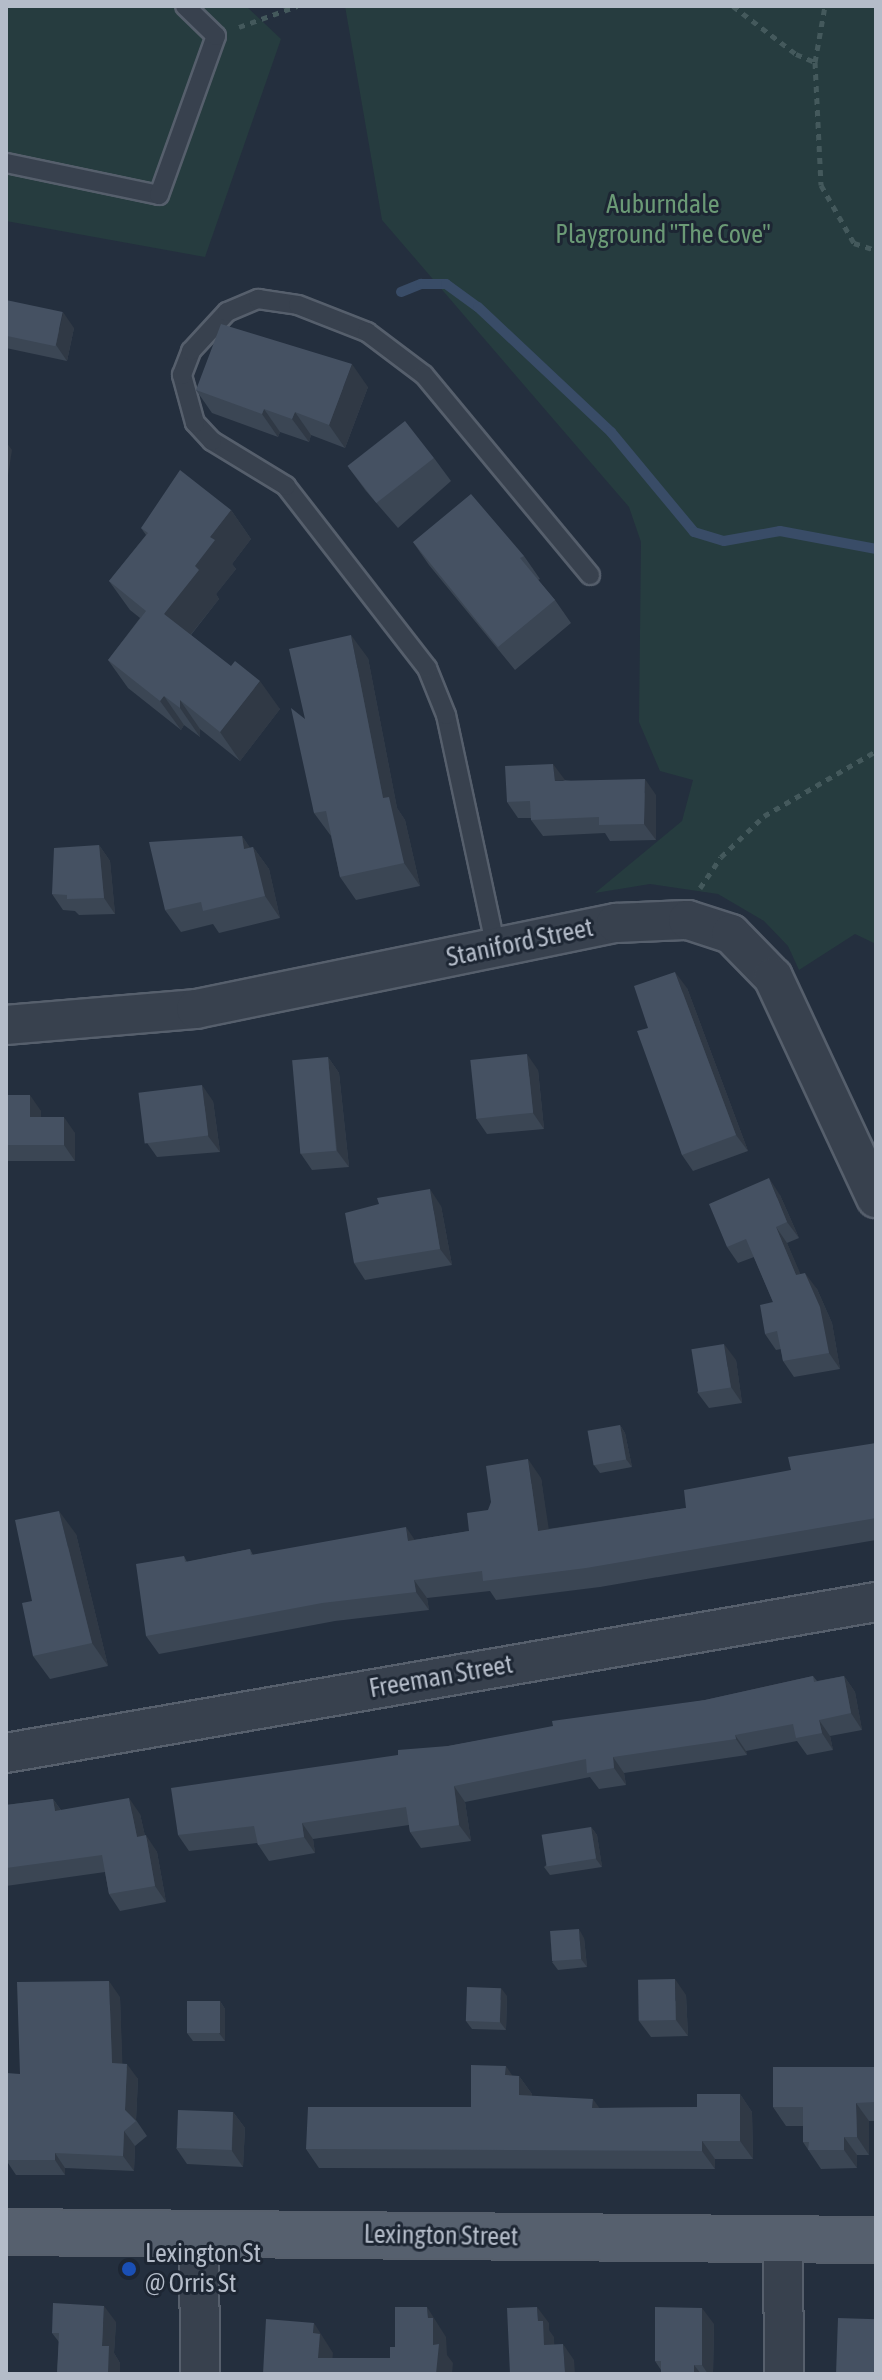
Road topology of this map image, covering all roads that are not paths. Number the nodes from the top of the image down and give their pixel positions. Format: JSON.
{"nodes":[{"id":1,"x":185,"y":6,"type":"edge"},
{"id":2,"x":6,"y":163,"type":"edge"},
{"id":3,"x":590,"y":575,"type":"dead end"},
{"id":4,"x":496,"y":948,"type":"junction"},
{"id":5,"x":6,"y":1025,"type":"edge"},
{"id":6,"x":876,"y":1198,"type":"edge"},
{"id":7,"x":876,"y":1602,"type":"edge"},
{"id":8,"x":6,"y":1753,"type":"edge"},
{"id":9,"x":6,"y":2232,"type":"edge"},
{"id":10,"x":199,"y":2234,"type":"junction"},
{"id":11,"x":783,"y":2239,"type":"junction"},
{"id":12,"x":876,"y":2240,"type":"edge"},
{"id":13,"x":200,"y":2374,"type":"edge"},
{"id":14,"x":784,"y":2374,"type":"edge"}],
"edges":[{"from":1,"to":2,"type":"lane"},
{"from":3,"to":4,"type":"lane"},
{"from":4,"to":5,"type":"street","name":"Staniford Street"},
{"from":4,"to":6,"type":"street","name":"Staniford Street"},
{"from":7,"to":8,"type":"street","name":"Freeman Street"},
{"from":9,"to":10,"type":"main road","name":"Lexington Street"},
{"from":10,"to":11,"type":"main road","name":"Lexington Street"},
{"from":10,"to":13,"type":"street"},
{"from":11,"to":12,"type":"main road","name":"Lexington Street"},
{"from":11,"to":14,"type":"street"}]}
